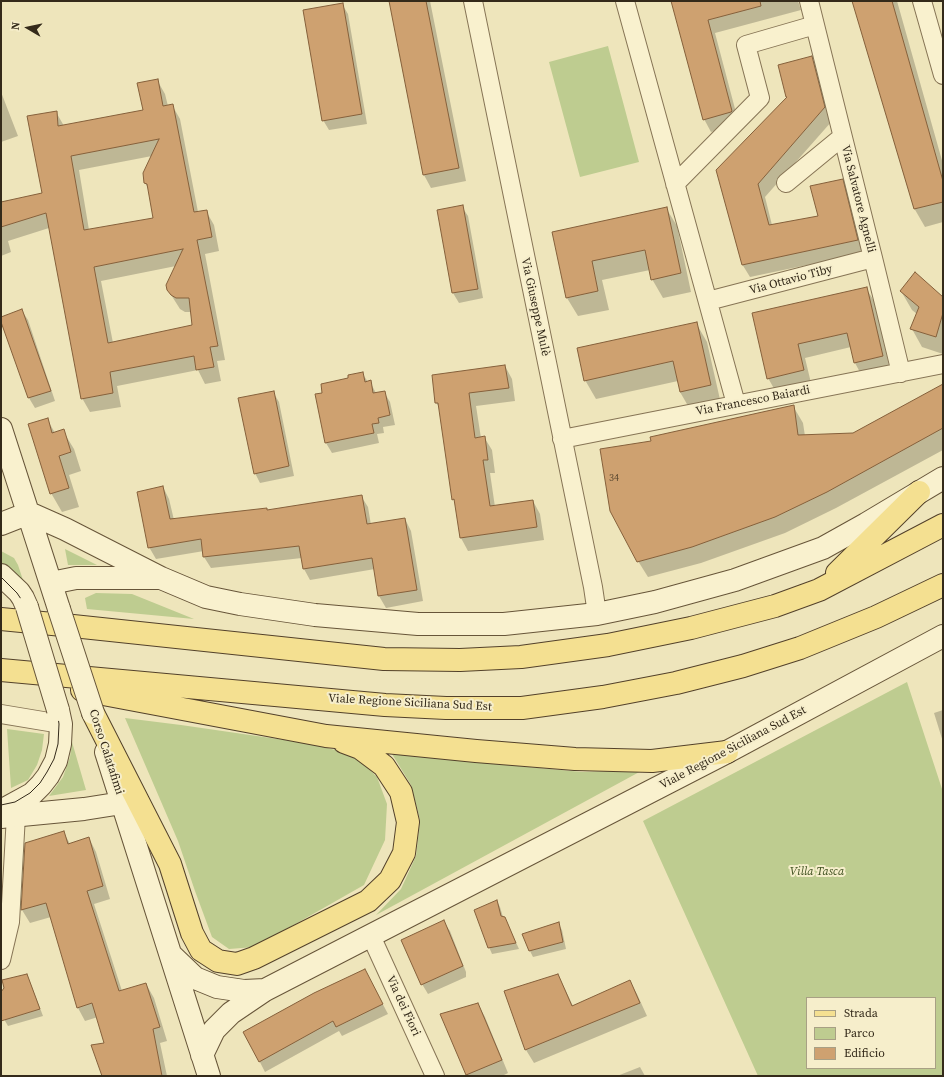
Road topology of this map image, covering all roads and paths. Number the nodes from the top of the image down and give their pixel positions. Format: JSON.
{"nodes":[{"id":1,"x":473,"y":1,"type":"edge"},
{"id":2,"x":625,"y":1,"type":"edge"},
{"id":3,"x":809,"y":1,"type":"edge"},
{"id":4,"x":922,"y":1,"type":"edge"},
{"id":5,"x":815,"y":25,"type":"junction"},
{"id":6,"x":943,"y":75,"type":"edge"},
{"id":7,"x":842,"y":137,"type":"junction"},
{"id":8,"x":786,"y":183,"type":"dead end"},
{"id":9,"x":675,"y":184,"type":"junction"},
{"id":10,"x":873,"y":258,"type":"junction"},
{"id":11,"x":708,"y":301,"type":"junction"},
{"id":12,"x":943,"y":364,"type":"edge"},
{"id":13,"x":901,"y":372,"type":"junction"},
{"id":14,"x":736,"y":404,"type":"junction"},
{"id":15,"x":1,"y":429,"type":"edge"},
{"id":16,"x":562,"y":439,"type":"junction"},
{"id":17,"x":943,"y":478,"type":"edge"},
{"id":18,"x":919,"y":492,"type":"junction"},
{"id":19,"x":28,"y":513,"type":"junction"},
{"id":20,"x":1,"y":524,"type":"edge"},
{"id":21,"x":943,"y":525,"type":"edge"},
{"id":22,"x":1,"y":575,"type":"edge"},
{"id":23,"x":161,"y":578,"type":"junction"},
{"id":24,"x":51,"y":583,"type":"junction"},
{"id":25,"x":943,"y":584,"type":"edge"},
{"id":26,"x":819,"y":590,"type":"junction"},
{"id":27,"x":597,"y":614,"type":"junction"},
{"id":28,"x":1,"y":619,"type":"edge"},
{"id":29,"x":943,"y":636,"type":"edge"},
{"id":30,"x":1,"y":670,"type":"edge"},
{"id":31,"x":1,"y":674,"type":"edge"},
{"id":32,"x":93,"y":713,"type":"junction"},
{"id":33,"x":1,"y":714,"type":"edge"},
{"id":34,"x":60,"y":717,"type":"junction"},
{"id":35,"x":326,"y":736,"type":"junction"},
{"id":36,"x":727,"y":752,"type":"junction"},
{"id":37,"x":122,"y":804,"type":"junction"},
{"id":38,"x":6,"y":814,"type":"edge"},
{"id":39,"x":371,"y":936,"type":"junction"},
{"id":40,"x":169,"y":954,"type":"junction"},
{"id":41,"x":1,"y":960,"type":"edge"},
{"id":42,"x":265,"y":990,"type":"junction"},
{"id":43,"x":202,"y":1055,"type":"junction"},
{"id":44,"x":209,"y":1076,"type":"edge"},
{"id":45,"x":435,"y":1076,"type":"edge"}],
"edges":[{"from":1,"to":16,"type":"street","name":"Via Giuseppe Mulè"},
{"from":2,"to":9,"type":"street"},
{"from":3,"to":5,"type":"street","name":"Via Salvatore Agnelli"},
{"from":4,"to":6,"type":"street"},
{"from":5,"to":7,"type":"street","name":"Via Salvatore Agnelli"},
{"from":5,"to":9,"type":"street"},
{"from":7,"to":8,"type":"street"},
{"from":7,"to":10,"type":"street","name":"Via Salvatore Agnelli"},
{"from":9,"to":11,"type":"street"},
{"from":10,"to":11,"type":"street","name":"Via Ottavio Tiby"},
{"from":10,"to":13,"type":"street","name":"Via Salvatore Agnelli"},
{"from":11,"to":14,"type":"street"},
{"from":12,"to":13,"type":"street","name":"Via Francesco Baiardi"},
{"from":13,"to":14,"type":"street","name":"Via Francesco Baiardi"},
{"from":14,"to":16,"type":"street","name":"Via Francesco Baiardi"},
{"from":15,"to":19,"type":"street","name":"Corso Calatafimi"},
{"from":16,"to":27,"type":"street","name":"Via Giuseppe Mulè"},
{"from":17,"to":18,"type":"street"},
{"from":18,"to":26,"type":"main road"},
{"from":18,"to":27,"type":"street"},
{"from":19,"to":20,"type":"street"},
{"from":19,"to":23,"type":"street"},
{"from":19,"to":24,"type":"street","name":"Corso Calatafimi"},
{"from":21,"to":26,"type":"main road"},
{"from":22,"to":34,"type":"street","bridge":true},
{"from":23,"to":24,"type":"street"},
{"from":23,"to":27,"type":"street"},
{"from":24,"to":32,"type":"street","name":"Corso Calatafimi","bridge":true},
{"from":25,"to":30,"type":"main road","name":"Viale Regione Siciliana Sud Est"},
{"from":26,"to":28,"type":"main road"},
{"from":29,"to":36,"type":"street","name":"Viale Regione Siciliana Sud Est"},
{"from":31,"to":35,"type":"main road"},
{"from":32,"to":35,"type":"main road"},
{"from":32,"to":37,"type":"street","name":"Corso Calatafimi"},
{"from":33,"to":34,"type":"street"},
{"from":34,"to":38,"type":"street"},
{"from":35,"to":36,"type":"main road"},
{"from":36,"to":39,"type":"street","name":"Viale Regione Siciliana Sud Est"},
{"from":37,"to":38,"type":"street"},
{"from":37,"to":40,"type":"street","name":"Corso Calatafimi"},
{"from":38,"to":41,"type":"street"},
{"from":39,"to":42,"type":"street","name":"Viale Regione Siciliana Sud Est"},
{"from":39,"to":45,"type":"street","name":"Via dei Fiori"},
{"from":40,"to":42,"type":"street","name":"Viale Regione Siciliana Sud Est"},
{"from":40,"to":43,"type":"street","name":"Corso Calatafimi"},
{"from":42,"to":43,"type":"street","name":"Viale Regione Siciliana Sud Est"},
{"from":43,"to":44,"type":"street","name":"Corso Calatafimi"}]}
